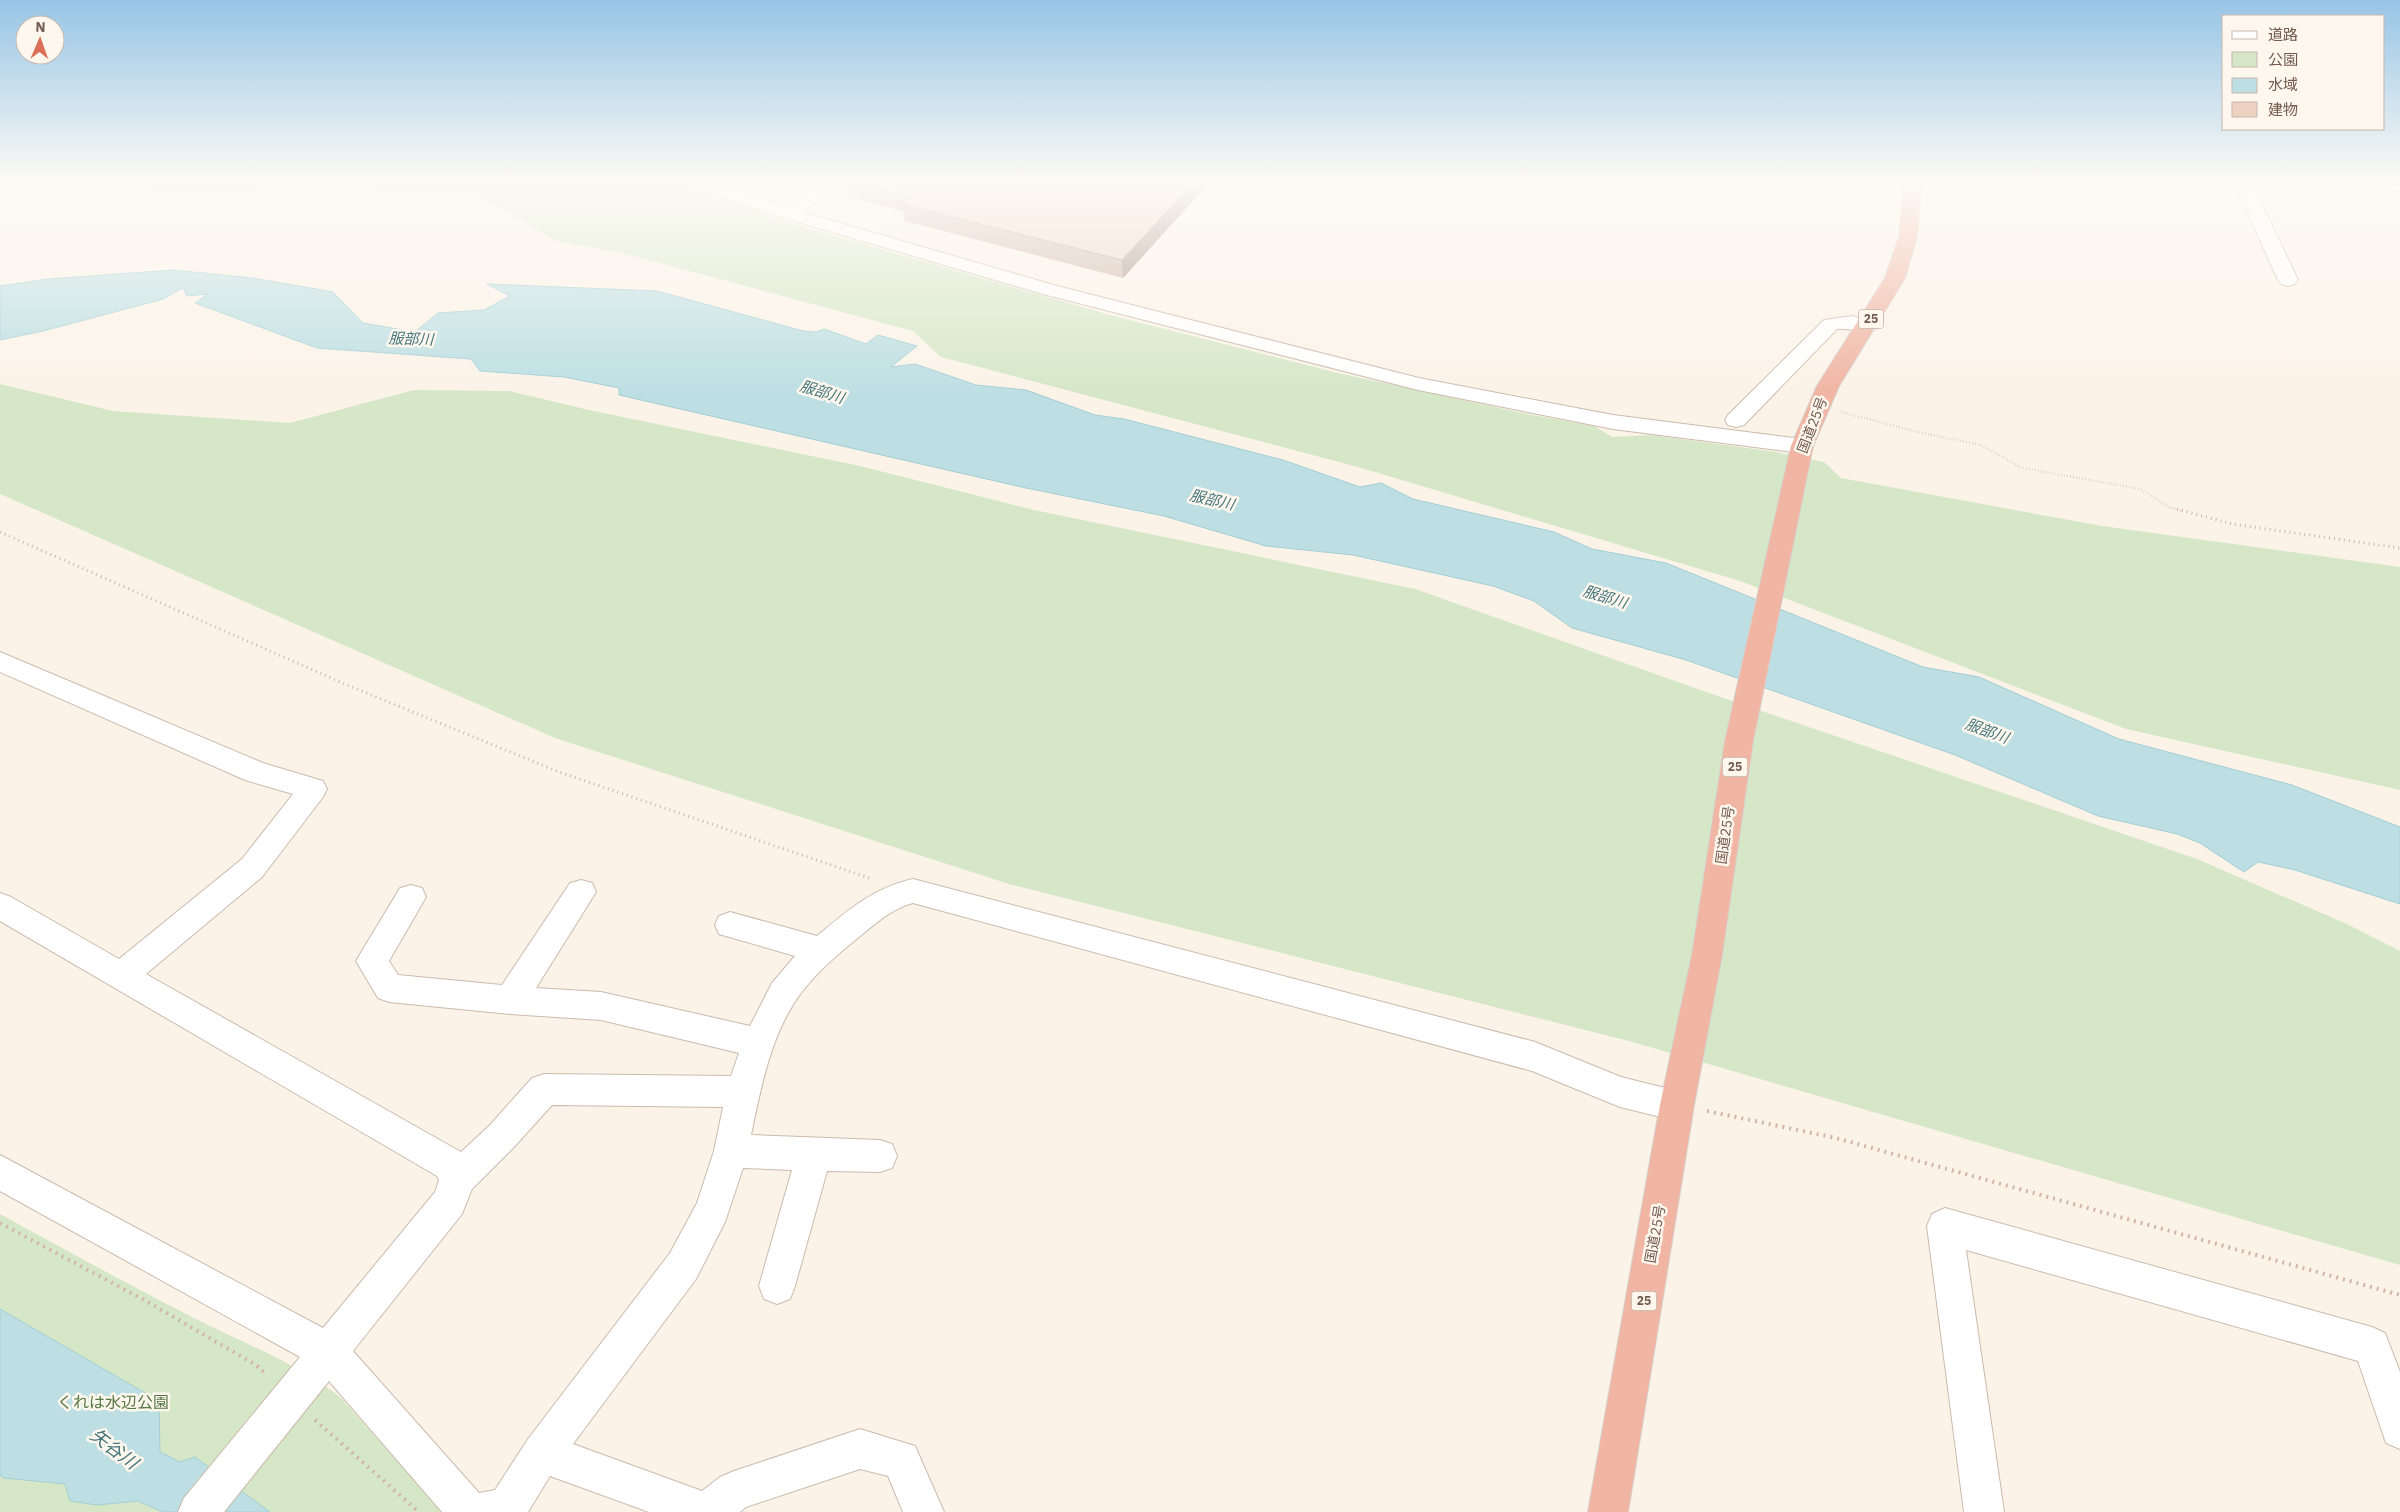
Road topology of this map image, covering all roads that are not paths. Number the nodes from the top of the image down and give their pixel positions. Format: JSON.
{"nodes":[{"id":1,"x":926,"y":254,"type":"edge"},
{"id":2,"x":1903,"y":254,"type":"edge"},
{"id":3,"x":2276,"y":254,"type":"edge"},
{"id":4,"x":2288,"y":280,"type":"dead end"},
{"id":5,"x":1868,"y":326,"type":"junction"},
{"id":6,"x":1736,"y":420,"type":"dead end"},
{"id":7,"x":1802,"y":446,"type":"junction"},
{"id":8,"x":0,"y":661,"type":"edge"},
{"id":9,"x":581,"y":892,"type":"dead end"},
{"id":10,"x":411,"y":897,"type":"dead end"},
{"id":11,"x":0,"y":906,"type":"edge"},
{"id":12,"x":730,"y":925,"type":"dead end"},
{"id":13,"x":821,"y":950,"type":"junction"},
{"id":14,"x":122,"y":976,"type":"junction"},
{"id":15,"x":510,"y":1000,"type":"junction"},
{"id":16,"x":758,"y":1042,"type":"junction"},
{"id":17,"x":743,"y":1092,"type":"junction"},
{"id":18,"x":1679,"y":1097,"type":"junction"},
{"id":19,"x":731,"y":1150,"type":"junction"},
{"id":20,"x":814,"y":1154,"type":"junction"},
{"id":21,"x":880,"y":1156,"type":"dead end"},
{"id":22,"x":0,"y":1172,"type":"edge"},
{"id":23,"x":457,"y":1179,"type":"junction"},
{"id":24,"x":777,"y":1286,"type":"dead end"},
{"id":25,"x":329,"y":1352,"type":"junction"},
{"id":26,"x":2400,"y":1430,"type":"edge"},
{"id":27,"x":542,"y":1453,"type":"junction"},
{"id":28,"x":198,"y":1512,"type":"edge"},
{"id":29,"x":469,"y":1512,"type":"edge"},
{"id":30,"x":481,"y":1512,"type":"edge"},
{"id":31,"x":704,"y":1512,"type":"edge"},
{"id":32,"x":708,"y":1512,"type":"edge"},
{"id":33,"x":924,"y":1512,"type":"edge"},
{"id":34,"x":1608,"y":1512,"type":"edge"},
{"id":35,"x":1984,"y":1512,"type":"edge"}],
"edges":[{"from":1,"to":7,"type":"street"},
{"from":2,"to":5,"type":"highway","name":"国道25号","number":"25"},
{"from":3,"to":4,"type":"street"},
{"from":5,"to":6,"type":"street"},
{"from":5,"to":7,"type":"highway","name":"国道25号","number":"25"},
{"from":7,"to":18,"type":"highway","name":"国道25号","number":"25"},
{"from":8,"to":14,"type":"street"},
{"from":9,"to":15,"type":"street"},
{"from":10,"to":15,"type":"street"},
{"from":11,"to":14,"type":"street"},
{"from":12,"to":13,"type":"street"},
{"from":13,"to":16,"type":"street"},
{"from":13,"to":18,"type":"street"},
{"from":14,"to":23,"type":"street"},
{"from":15,"to":16,"type":"street"},
{"from":16,"to":17,"type":"street"},
{"from":17,"to":19,"type":"street"},
{"from":17,"to":23,"type":"street"},
{"from":18,"to":34,"type":"highway","name":"国道25号","number":"25"},
{"from":19,"to":20,"type":"street"},
{"from":19,"to":27,"type":"street"},
{"from":20,"to":21,"type":"street"},
{"from":20,"to":24,"type":"street"},
{"from":22,"to":25,"type":"street"},
{"from":23,"to":25,"type":"street"},
{"from":25,"to":28,"type":"street"},
{"from":25,"to":29,"type":"street"},
{"from":26,"to":35,"type":"street"},
{"from":27,"to":30,"type":"street"},
{"from":27,"to":31,"type":"street"},
{"from":32,"to":33,"type":"street"}]}
